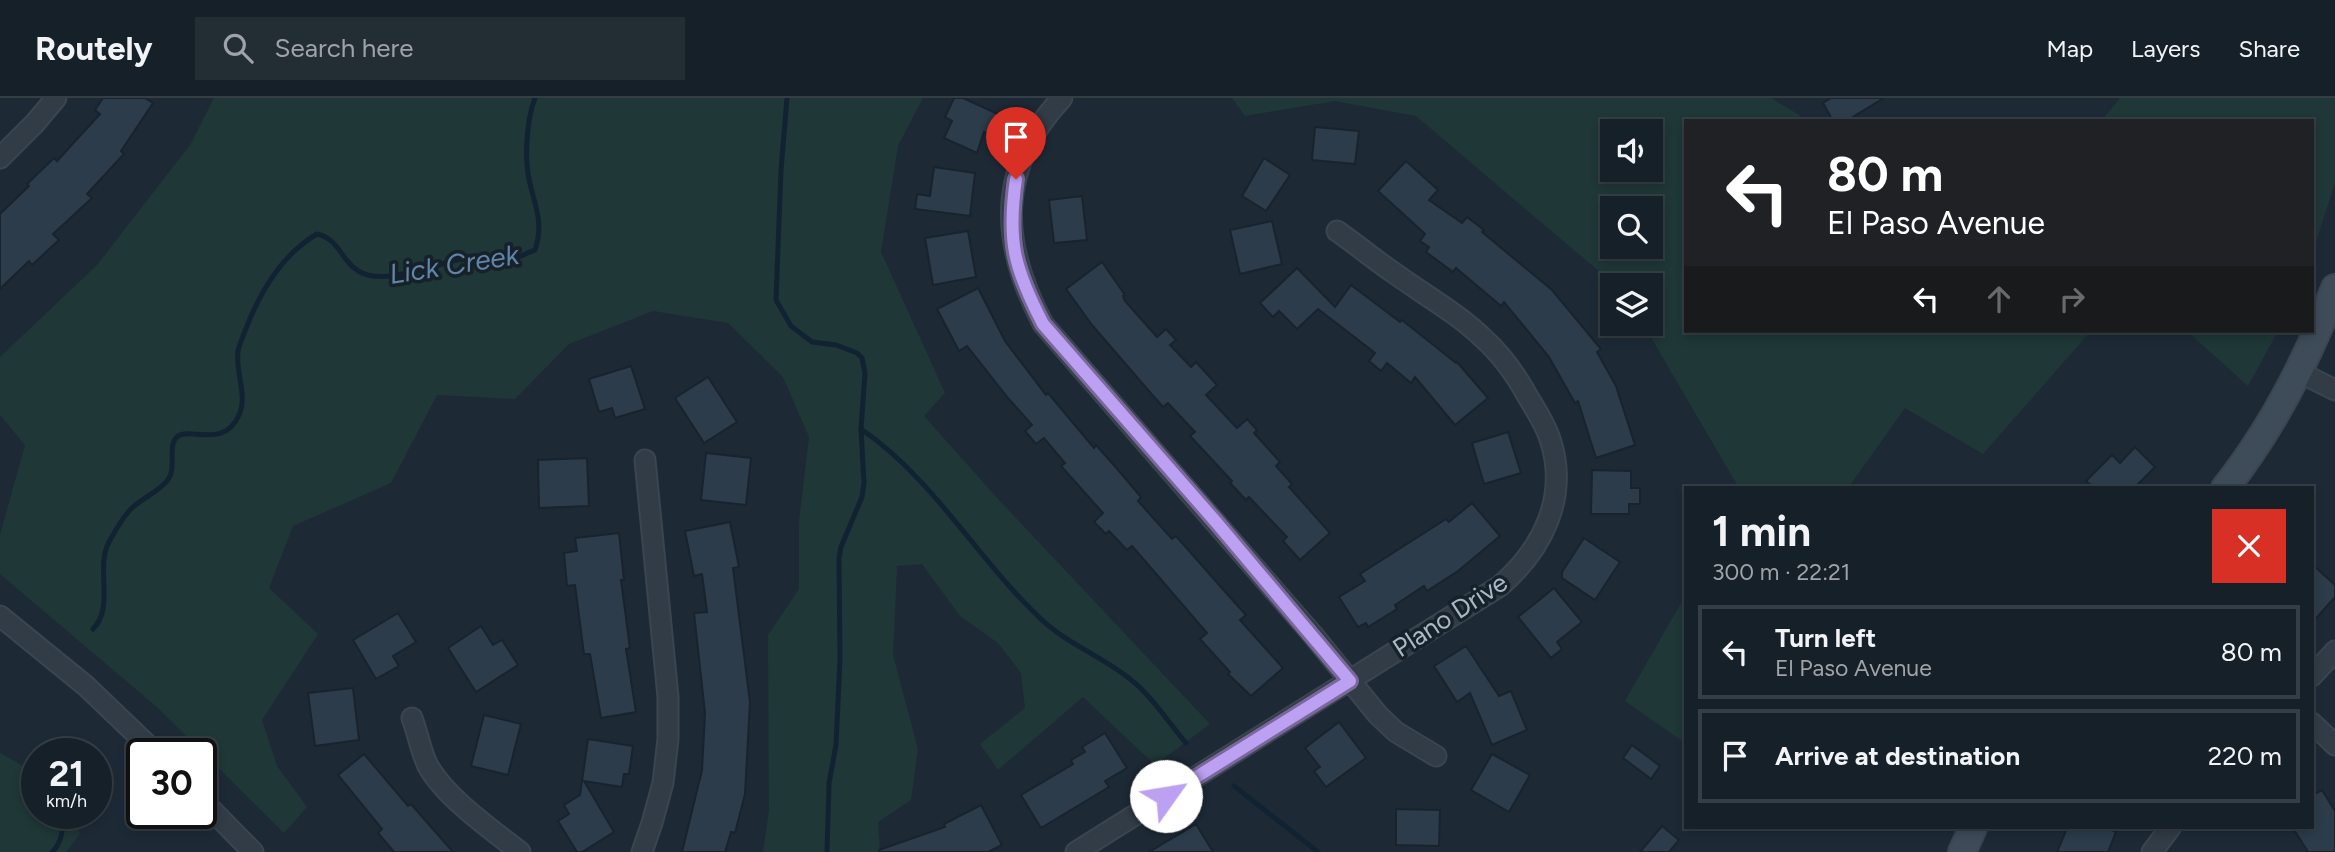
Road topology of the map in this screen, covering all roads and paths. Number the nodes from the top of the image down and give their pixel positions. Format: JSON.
{"nodes":[{"id":1,"x":56,"y":98,"type":"edge"},
{"id":2,"x":1062,"y":98,"type":"edge"},
{"id":3,"x":0,"y":158,"type":"edge"},
{"id":4,"x":1337,"y":230,"type":"dead end"},
{"id":5,"x":2335,"y":288,"type":"edge"},
{"id":6,"x":2297,"y":371,"type":"junction"},
{"id":7,"x":2335,"y":390,"type":"edge"},
{"id":8,"x":645,"y":460,"type":"dead end"},
{"id":9,"x":2226,"y":486,"type":"edge"},
{"id":10,"x":0,"y":617,"type":"edge"},
{"id":11,"x":2335,"y":651,"type":"edge"},
{"id":12,"x":2314,"y":674,"type":"edge"},
{"id":13,"x":1350,"y":681,"type":"junction"},
{"id":14,"x":412,"y":719,"type":"dead end"},
{"id":15,"x":2314,"y":725,"type":"edge"},
{"id":16,"x":140,"y":738,"type":"edge"},
{"id":17,"x":2335,"y":745,"type":"edge"},
{"id":18,"x":1436,"y":756,"type":"dead end"},
{"id":19,"x":217,"y":815,"type":"edge"},
{"id":20,"x":1973,"y":829,"type":"edge"},
{"id":21,"x":2169,"y":829,"type":"edge"},
{"id":22,"x":253,"y":852,"type":"edge"},
{"id":23,"x":520,"y":852,"type":"edge"},
{"id":24,"x":642,"y":852,"type":"edge"},
{"id":25,"x":1076,"y":852,"type":"edge"},
{"id":26,"x":1962,"y":852,"type":"edge"},
{"id":27,"x":2152,"y":852,"type":"edge"}],
"edges":[{"from":1,"to":3,"type":"street"},
{"from":2,"to":13,"type":"street"},
{"from":4,"to":13,"type":"street","name":"Plano Drive"},
{"from":5,"to":6,"type":"main road"},
{"from":6,"to":7,"type":"street"},
{"from":6,"to":9,"type":"main road"},
{"from":8,"to":24,"type":"street"},
{"from":10,"to":16,"type":"street"},
{"from":11,"to":12,"type":"street"},
{"from":13,"to":18,"type":"street"},
{"from":13,"to":25,"type":"street","name":"Plano Drive"},
{"from":14,"to":23,"type":"street"},
{"from":15,"to":17,"type":"street"},
{"from":19,"to":22,"type":"street"},
{"from":20,"to":26,"type":"main road"},
{"from":21,"to":27,"type":"street"}]}
